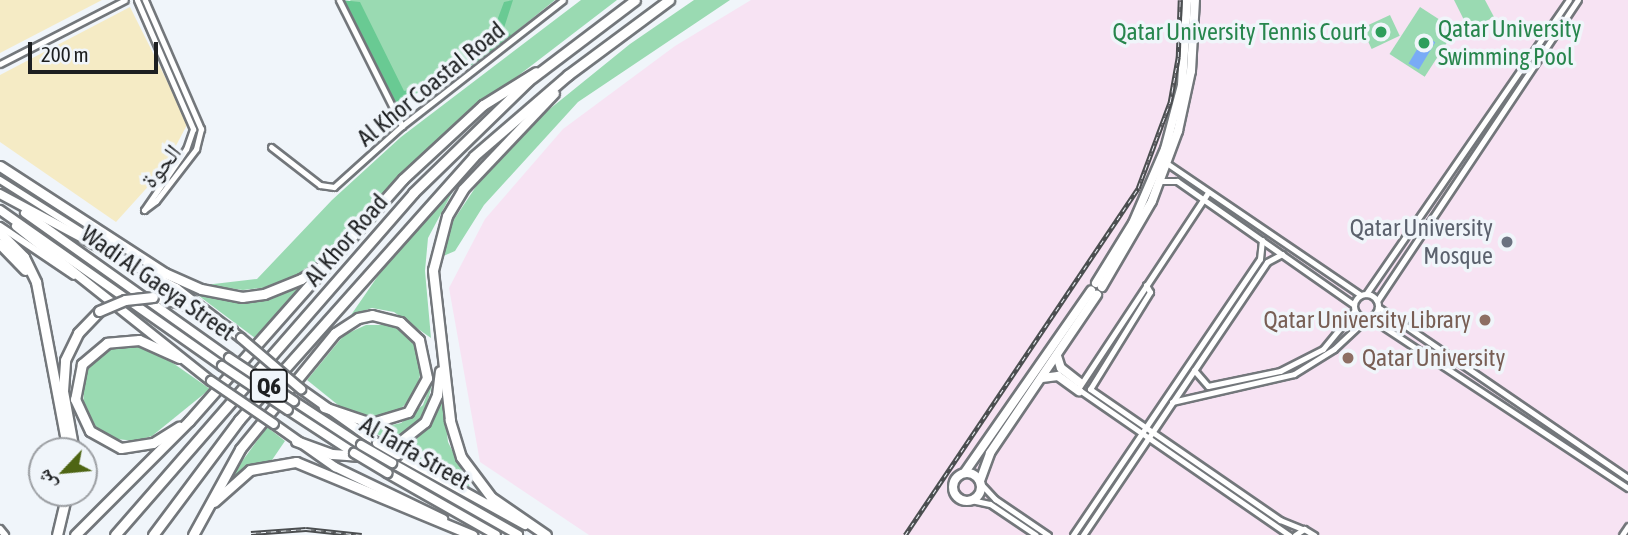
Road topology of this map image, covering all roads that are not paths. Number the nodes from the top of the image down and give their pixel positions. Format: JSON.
{"nodes":[{"id":1,"x":125,"y":0,"type":"edge"},
{"id":2,"x":137,"y":0,"type":"edge"},
{"id":3,"x":145,"y":0,"type":"edge"},
{"id":4,"x":339,"y":0,"type":"edge"},
{"id":5,"x":563,"y":0,"type":"edge"},
{"id":6,"x":635,"y":0,"type":"edge"},
{"id":7,"x":669,"y":0,"type":"edge"},
{"id":8,"x":1187,"y":0,"type":"edge"},
{"id":9,"x":1195,"y":0,"type":"edge"},
{"id":10,"x":1569,"y":0,"type":"edge"},
{"id":11,"x":1578,"y":0,"type":"edge"},
{"id":12,"x":1531,"y":56,"type":"junction"},
{"id":13,"x":1537,"y":60,"type":"junction"},
{"id":14,"x":0,"y":64,"type":"edge"},
{"id":15,"x":544,"y":68,"type":"junction"},
{"id":16,"x":568,"y":75,"type":"junction"},
{"id":17,"x":1491,"y":116,"type":"junction"},
{"id":18,"x":1497,"y":121,"type":"junction"},
{"id":19,"x":402,"y":126,"type":"junction"},
{"id":20,"x":271,"y":147,"type":"dead end"},
{"id":21,"x":1168,"y":164,"type":"junction"},
{"id":22,"x":0,"y":166,"type":"edge"},
{"id":23,"x":0,"y":173,"type":"edge"},
{"id":24,"x":0,"y":180,"type":"edge"},
{"id":25,"x":1161,"y":181,"type":"junction"},
{"id":26,"x":35,"y":190,"type":"junction"},
{"id":27,"x":1439,"y":193,"type":"junction"},
{"id":28,"x":1207,"y":194,"type":"junction"},
{"id":29,"x":0,"y":195,"type":"edge"},
{"id":30,"x":1445,"y":197,"type":"junction"},
{"id":31,"x":1202,"y":200,"type":"junction"},
{"id":32,"x":0,"y":211,"type":"edge"},
{"id":33,"x":0,"y":226,"type":"edge"},
{"id":34,"x":0,"y":233,"type":"edge"},
{"id":35,"x":1262,"y":240,"type":"junction"},
{"id":36,"x":0,"y":244,"type":"edge"},
{"id":37,"x":337,"y":254,"type":"junction"},
{"id":38,"x":1282,"y":254,"type":"junction"},
{"id":39,"x":118,"y":257,"type":"junction"},
{"id":40,"x":1146,"y":285,"type":"junction"},
{"id":41,"x":1097,"y":289,"type":"junction"},
{"id":42,"x":1363,"y":295,"type":"junction"},
{"id":43,"x":102,"y":296,"type":"junction"},
{"id":44,"x":1378,"y":304,"type":"junction"},
{"id":45,"x":1354,"y":308,"type":"junction"},
{"id":46,"x":1368,"y":318,"type":"junction"},
{"id":47,"x":44,"y":323,"type":"junction"},
{"id":48,"x":232,"y":330,"type":"junction"},
{"id":49,"x":440,"y":345,"type":"junction"},
{"id":50,"x":1057,"y":356,"type":"junction"},
{"id":51,"x":179,"y":358,"type":"junction"},
{"id":52,"x":1194,"y":370,"type":"junction"},
{"id":53,"x":1042,"y":378,"type":"junction"},
{"id":54,"x":1079,"y":386,"type":"junction"},
{"id":55,"x":294,"y":401,"type":"joint"},
{"id":56,"x":1172,"y":402,"type":"junction"},
{"id":57,"x":324,"y":407,"type":"junction"},
{"id":58,"x":288,"y":410,"type":"joint"},
{"id":59,"x":1122,"y":411,"type":"junction"},
{"id":60,"x":1117,"y":418,"type":"junction"},
{"id":61,"x":190,"y":421,"type":"junction"},
{"id":62,"x":1145,"y":427,"type":"junction"},
{"id":63,"x":1153,"y":432,"type":"junction"},
{"id":64,"x":1140,"y":435,"type":"junction"},
{"id":65,"x":65,"y":437,"type":"edge"},
{"id":66,"x":71,"y":437,"type":"edge"},
{"id":67,"x":1148,"y":439,"type":"junction"},
{"id":68,"x":296,"y":440,"type":"junction"},
{"id":69,"x":965,"y":472,"type":"junction"},
{"id":70,"x":1628,"y":478,"type":"edge"},
{"id":71,"x":980,"y":482,"type":"junction"},
{"id":72,"x":1628,"y":488,"type":"edge"},
{"id":73,"x":971,"y":500,"type":"junction"},
{"id":74,"x":66,"y":507,"type":"edge"},
{"id":75,"x":1003,"y":509,"type":"junction"},
{"id":76,"x":199,"y":524,"type":"junction"},
{"id":77,"x":1628,"y":527,"type":"edge"},
{"id":78,"x":0,"y":529,"type":"edge"},
{"id":79,"x":1302,"y":529,"type":"junction"},
{"id":80,"x":58,"y":531,"type":"edge"},
{"id":81,"x":5,"y":535,"type":"edge"},
{"id":82,"x":75,"y":535,"type":"edge"},
{"id":83,"x":115,"y":535,"type":"edge"},
{"id":84,"x":153,"y":535,"type":"edge"},
{"id":85,"x":193,"y":535,"type":"edge"},
{"id":86,"x":473,"y":535,"type":"edge"},
{"id":87,"x":496,"y":535,"type":"edge"},
{"id":88,"x":518,"y":535,"type":"edge"},
{"id":89,"x":544,"y":535,"type":"edge"},
{"id":90,"x":1036,"y":535,"type":"edge"},
{"id":91,"x":1048,"y":535,"type":"edge"},
{"id":92,"x":1073,"y":535,"type":"edge"},
{"id":93,"x":1083,"y":535,"type":"edge"},
{"id":94,"x":1289,"y":535,"type":"edge"},
{"id":95,"x":1295,"y":535,"type":"edge"},
{"id":96,"x":1314,"y":535,"type":"edge"},
{"id":97,"x":1622,"y":535,"type":"edge"}],
"edges":[{"from":1,"to":14,"type":"street"},
{"from":2,"to":3,"type":"street","name":"الحوة"},
{"from":4,"to":19,"type":"street"},
{"from":5,"to":19,"type":"street","name":"Al Khor Coastal Road"},
{"from":6,"to":15,"type":"highway","name":"Al Khor Road","number":"Q6"},
{"from":7,"to":16,"type":"highway","name":"Al Khor Road","number":"Q6"},
{"from":8,"to":41,"type":"main road"},
{"from":9,"to":21,"type":"main road"},
{"from":10,"to":12,"type":"street"},
{"from":11,"to":13,"type":"street"},
{"from":12,"to":13,"type":"street"},
{"from":12,"to":17,"type":"street"},
{"from":13,"to":18,"type":"street"},
{"from":15,"to":37,"type":"highway"},
{"from":15,"to":83,"type":"highway","name":"Al Khor Road","number":"Q6"},
{"from":16,"to":49,"type":"highway"},
{"from":16,"to":84,"type":"highway","name":"Al Khor Road","number":"Q6"},
{"from":17,"to":18,"type":"street"},
{"from":17,"to":27,"type":"street"},
{"from":18,"to":30,"type":"street"},
{"from":19,"to":20,"type":"street","name":"Al Khor Coastal Road"},
{"from":21,"to":25,"type":"main road"},
{"from":21,"to":28,"type":"street"},
{"from":22,"to":26,"type":"highway"},
{"from":23,"to":26,"type":"highway"},
{"from":24,"to":39,"type":"street","name":"Wadi Al Gaeya Street"},
{"from":25,"to":31,"type":"street"},
{"from":25,"to":41,"type":"main road"},
{"from":26,"to":37,"type":"highway"},
{"from":27,"to":30,"type":"street"},
{"from":27,"to":42,"type":"street"},
{"from":28,"to":31,"type":"street"},
{"from":28,"to":42,"type":"street"},
{"from":29,"to":39,"type":"main road"},
{"from":29,"to":55,"type":"main road","name":"Wadi Al Gaeya Street","bridge":true},
{"from":30,"to":44,"type":"street"},
{"from":31,"to":35,"type":"street"},
{"from":31,"to":40,"type":"street"},
{"from":32,"to":43,"type":"main road"},
{"from":32,"to":58,"type":"main road","name":"Wadi Al Gaeya Street","bridge":true},
{"from":33,"to":43,"type":"street","name":"Wadi Al Gaeya Street"},
{"from":34,"to":47,"type":"highway"},
{"from":35,"to":38,"type":"street"},
{"from":35,"to":62,"type":"street"},
{"from":36,"to":47,"type":"highway"},
{"from":37,"to":61,"type":"highway"},
{"from":38,"to":45,"type":"street"},
{"from":38,"to":52,"type":"street"},
{"from":39,"to":48,"type":"main road"},
{"from":40,"to":54,"type":"street"},
{"from":40,"to":59,"type":"street"},
{"from":41,"to":50,"type":"main road"},
{"from":41,"to":69,"type":"main road"},
{"from":42,"to":44,"type":"street"},
{"from":42,"to":45,"type":"street"},
{"from":43,"to":51,"type":"main road"},
{"from":44,"to":46,"type":"street"},
{"from":44,"to":70,"type":"street"},
{"from":45,"to":46,"type":"street"},
{"from":45,"to":52,"type":"street"},
{"from":46,"to":56,"type":"street"},
{"from":46,"to":72,"type":"street"},
{"from":47,"to":65,"type":"highway"},
{"from":48,"to":57,"type":"main road","bridge":true},
{"from":48,"to":66,"type":"highway","bridge":true},
{"from":49,"to":68,"type":"highway"},
{"from":49,"to":89,"type":"highway"},
{"from":50,"to":53,"type":"main road"},
{"from":50,"to":54,"type":"main road"},
{"from":51,"to":61,"type":"highway"},
{"from":51,"to":68,"type":"main road","bridge":true},
{"from":52,"to":56,"type":"street"},
{"from":53,"to":54,"type":"main road"},
{"from":53,"to":71,"type":"main road"},
{"from":54,"to":60,"type":"street"},
{"from":55,"to":88,"type":"main road","name":"Al Tarfa Street","bridge":true},
{"from":56,"to":63,"type":"street"},
{"from":57,"to":76,"type":"highway"},
{"from":57,"to":89,"type":"main road","bridge":true},
{"from":58,"to":87,"type":"main road","name":"Al Tarfa Street","bridge":true},
{"from":59,"to":60,"type":"street"},
{"from":59,"to":62,"type":"street"},
{"from":60,"to":64,"type":"street"},
{"from":61,"to":82,"type":"highway"},
{"from":62,"to":63,"type":"street"},
{"from":62,"to":64,"type":"street"},
{"from":63,"to":67,"type":"street"},
{"from":63,"to":79,"type":"street"},
{"from":64,"to":67,"type":"street"},
{"from":64,"to":92,"type":"street"},
{"from":67,"to":93,"type":"street"},
{"from":67,"to":94,"type":"street"},
{"from":68,"to":86,"type":"main road"},
{"from":69,"to":71,"type":"main road"},
{"from":69,"to":73,"type":"main road"},
{"from":71,"to":73,"type":"main road"},
{"from":71,"to":75,"type":"street"},
{"from":73,"to":75,"type":"street"},
{"from":74,"to":80,"type":"highway"},
{"from":75,"to":90,"type":"street"},
{"from":75,"to":91,"type":"street"},
{"from":76,"to":85,"type":"highway"},
{"from":76,"to":86,"type":"highway"},
{"from":77,"to":97,"type":"street"},
{"from":78,"to":81,"type":"street"},
{"from":79,"to":95,"type":"street"},
{"from":79,"to":96,"type":"street"}]}
